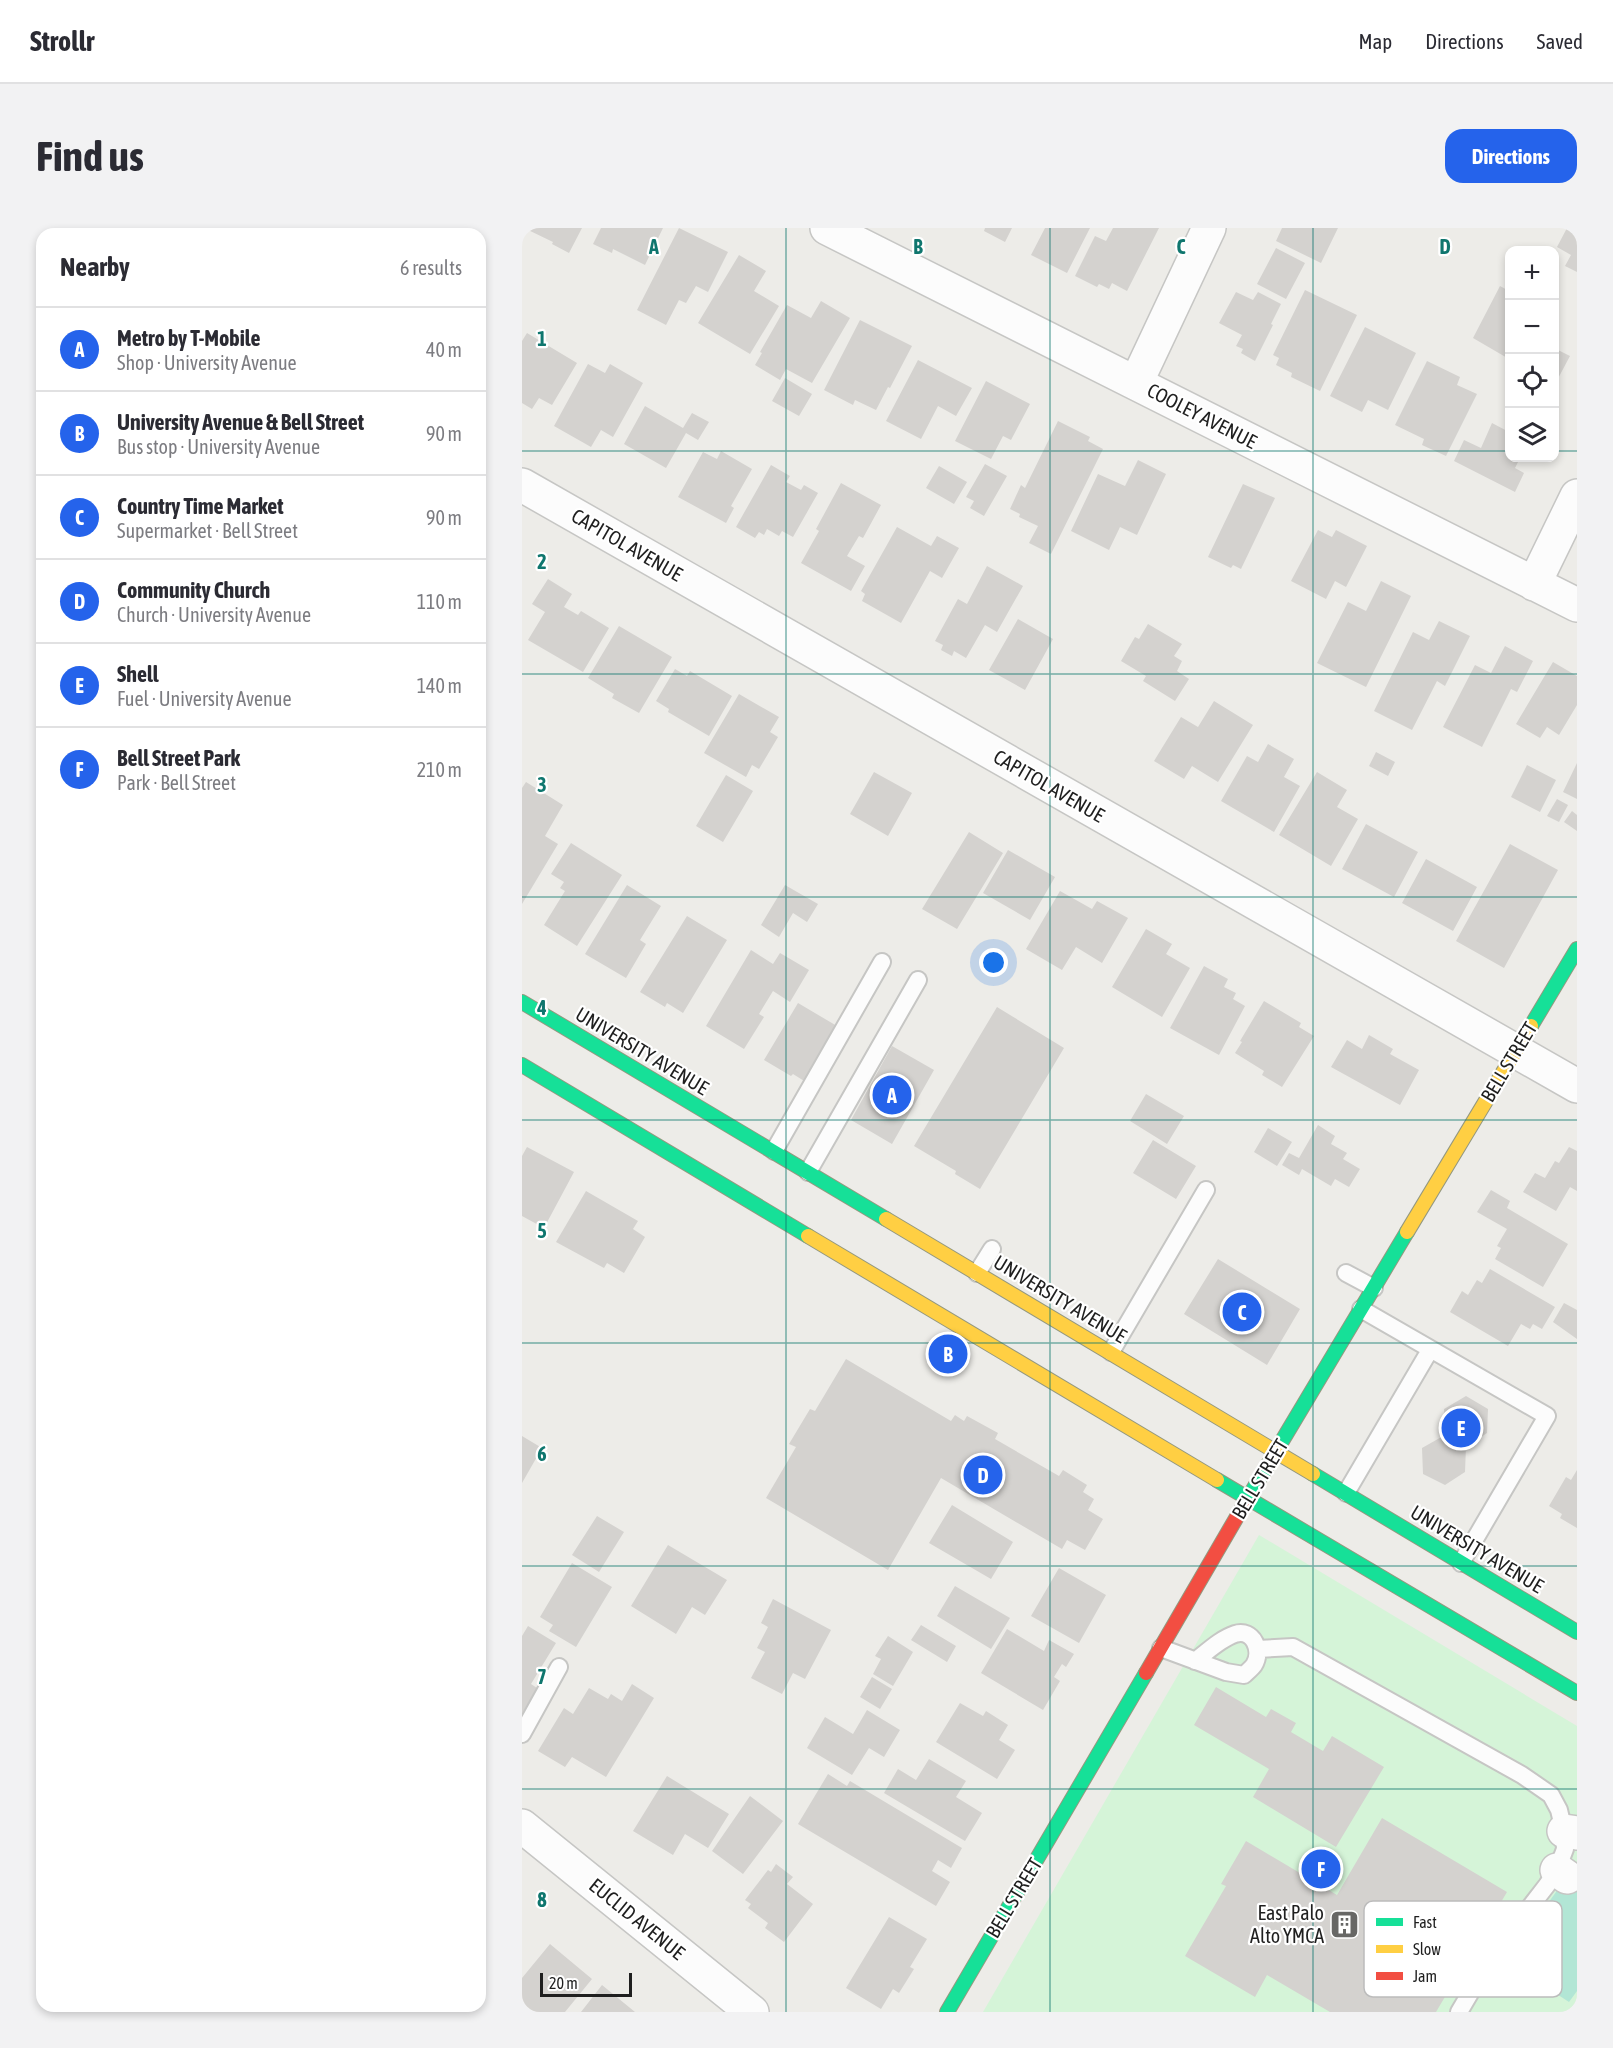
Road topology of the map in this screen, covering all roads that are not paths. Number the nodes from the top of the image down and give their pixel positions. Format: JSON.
{"nodes":[{"id":1,"x":827,"y":228,"type":"edge"},
{"id":2,"x":1209,"y":228,"type":"edge"},
{"id":3,"x":1136,"y":383,"type":"junction"},
{"id":4,"x":522,"y":485,"type":"edge"},
{"id":5,"x":1577,"y":496,"type":"edge"},
{"id":6,"x":1534,"y":584,"type":"junction"},
{"id":7,"x":1577,"y":605,"type":"edge"},
{"id":8,"x":1577,"y":949,"type":"edge"},
{"id":9,"x":882,"y":962,"type":"dead end"},
{"id":10,"x":918,"y":980,"type":"dead end"},
{"id":11,"x":522,"y":1002,"type":"edge"},
{"id":12,"x":1516,"y":1052,"type":"junction"},
{"id":13,"x":522,"y":1065,"type":"edge"},
{"id":14,"x":1577,"y":1086,"type":"edge"},
{"id":15,"x":774,"y":1151,"type":"junction"},
{"id":16,"x":808,"y":1172,"type":"junction"},
{"id":17,"x":1206,"y":1190,"type":"dead end"},
{"id":18,"x":992,"y":1249,"type":"dead end"},
{"id":19,"x":978,"y":1272,"type":"junction"},
{"id":20,"x":1346,"y":1273,"type":"dead end"},
{"id":21,"x":1374,"y":1288,"type":"junction"},
{"id":22,"x":1361,"y":1309,"type":"junction"},
{"id":23,"x":1430,"y":1350,"type":"junction"},
{"id":24,"x":1111,"y":1352,"type":"junction"},
{"id":25,"x":1276,"y":1451,"type":"junction"},
{"id":26,"x":1347,"y":1493,"type":"junction"},
{"id":27,"x":1248,"y":1499,"type":"junction"},
{"id":28,"x":1461,"y":1563,"type":"junction"},
{"id":29,"x":1577,"y":1632,"type":"edge"},
{"id":30,"x":1161,"y":1648,"type":"junction"},
{"id":31,"x":1258,"y":1649,"type":"junction"},
{"id":32,"x":1195,"y":1661,"type":"junction"},
{"id":33,"x":559,"y":1667,"type":"dead end"},
{"id":34,"x":1577,"y":1693,"type":"edge"},
{"id":35,"x":522,"y":1734,"type":"edge"},
{"id":36,"x":522,"y":1826,"type":"edge"},
{"id":37,"x":1570,"y":1832,"type":"edge"},
{"id":38,"x":1538,"y":1901,"type":"edge"},
{"id":39,"x":1468,"y":1997,"type":"edge"},
{"id":40,"x":752,"y":2012,"type":"edge"},
{"id":41,"x":947,"y":2012,"type":"edge"},
{"id":42,"x":1459,"y":2012,"type":"edge"}],
"edges":[{"from":1,"to":3,"type":"street","name":"COOLEY AVENUE"},
{"from":2,"to":3,"type":"street"},
{"from":3,"to":6,"type":"street","name":"COOLEY AVENUE"},
{"from":4,"to":12,"type":"street","name":"CAPITOL AVENUE"},
{"from":5,"to":6,"type":"street"},
{"from":6,"to":7,"type":"street","name":"COOLEY AVENUE"},
{"from":8,"to":12,"type":"main road","name":"BELL STREET"},
{"from":9,"to":15,"type":"lane"},
{"from":10,"to":16,"type":"lane"},
{"from":11,"to":15,"type":"main road","name":"UNIVERSITY AVENUE"},
{"from":12,"to":14,"type":"street","name":"CAPITOL AVENUE"},
{"from":12,"to":21,"type":"main road","name":"BELL STREET"},
{"from":13,"to":27,"type":"main road"},
{"from":15,"to":16,"type":"main road","name":"UNIVERSITY AVENUE"},
{"from":16,"to":19,"type":"main road","name":"UNIVERSITY AVENUE"},
{"from":17,"to":24,"type":"lane"},
{"from":18,"to":19,"type":"lane"},
{"from":19,"to":24,"type":"main road","name":"UNIVERSITY AVENUE"},
{"from":20,"to":21,"type":"lane"},
{"from":21,"to":22,"type":"main road","name":"BELL STREET"},
{"from":22,"to":23,"type":"lane"},
{"from":22,"to":25,"type":"main road","name":"BELL STREET"},
{"from":23,"to":26,"type":"lane"},
{"from":23,"to":28,"type":"lane"},
{"from":24,"to":25,"type":"main road","name":"UNIVERSITY AVENUE"},
{"from":25,"to":26,"type":"main road","name":"UNIVERSITY AVENUE"},
{"from":25,"to":27,"type":"main road","name":"BELL STREET"},
{"from":26,"to":28,"type":"main road","name":"UNIVERSITY AVENUE"},
{"from":27,"to":30,"type":"main road","name":"BELL STREET"},
{"from":27,"to":34,"type":"main road"},
{"from":28,"to":29,"type":"main road","name":"UNIVERSITY AVENUE"},
{"from":30,"to":32,"type":"lane"},
{"from":30,"to":41,"type":"main road","name":"BELL STREET"},
{"from":31,"to":32,"type":"lane"},
{"from":31,"to":32,"type":"lane"},
{"from":31,"to":37,"type":"lane"},
{"from":33,"to":35,"type":"lane"},
{"from":36,"to":40,"type":"street","name":"EUCLID AVENUE"},
{"from":37,"to":38,"type":"lane"},
{"from":39,"to":42,"type":"lane"}]}
